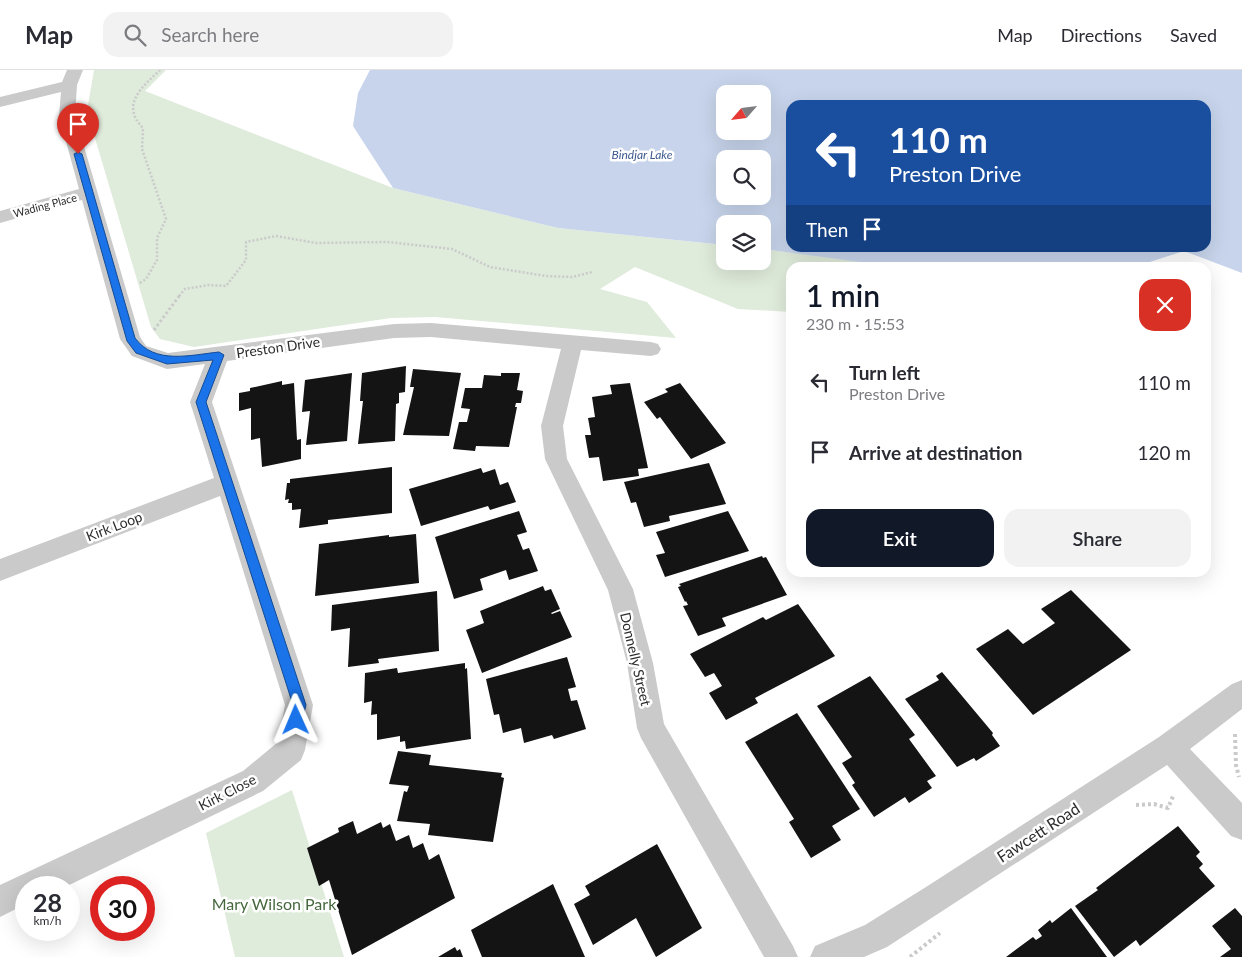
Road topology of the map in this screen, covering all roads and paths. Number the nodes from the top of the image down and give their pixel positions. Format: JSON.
{"nodes":[{"id":1,"x":160,"y":70,"type":"edge"},
{"id":2,"x":72,"y":78,"type":"edge"},
{"id":3,"x":0,"y":102,"type":"edge"},
{"id":4,"x":89,"y":192,"type":"junction"},
{"id":5,"x":0,"y":217,"type":"edge"},
{"id":6,"x":592,"y":272,"type":"dead end"},
{"id":7,"x":118,"y":299,"type":"junction"},
{"id":8,"x":572,"y":344,"type":"junction"},
{"id":9,"x":651,"y":350,"type":"dead end"},
{"id":10,"x":139,"y":351,"type":"junction"},
{"id":11,"x":219,"y":355,"type":"junction"},
{"id":12,"x":227,"y":483,"type":"junction"},
{"id":13,"x":0,"y":570,"type":"edge"},
{"id":14,"x":1242,"y":693,"type":"edge"},
{"id":15,"x":1235,"y":731,"type":"dead end"},
{"id":16,"x":1169,"y":747,"type":"junction"},
{"id":17,"x":1240,"y":780,"type":"dead end"},
{"id":18,"x":1242,"y":826,"type":"edge"},
{"id":19,"x":52,"y":876,"type":"edge"},
{"id":20,"x":15,"y":894,"type":"edge"},
{"id":21,"x":0,"y":901,"type":"edge"},
{"id":22,"x":782,"y":957,"type":"edge"},
{"id":23,"x":826,"y":957,"type":"edge"}],
"edges":[{"from":1,"to":7,"type":"path"},
{"from":2,"to":3,"type":"street"},
{"from":2,"to":4,"type":"street"},
{"from":4,"to":5,"type":"street","name":"Wading Place"},
{"from":4,"to":7,"type":"street"},
{"from":6,"to":10,"type":"path"},
{"from":7,"to":10,"type":"street"},
{"from":8,"to":9,"type":"street","name":"Preston Drive"},
{"from":8,"to":11,"type":"street","name":"Preston Drive"},
{"from":8,"to":22,"type":"street","name":"Donnelly Street"},
{"from":10,"to":11,"type":"street","name":"Preston Drive"},
{"from":11,"to":12,"type":"street","name":"Kirk Close"},
{"from":12,"to":13,"type":"street","name":"Kirk Loop"},
{"from":12,"to":19,"type":"street","name":"Kirk Close"},
{"from":14,"to":16,"type":"street","name":"Fawcett Road"},
{"from":15,"to":17,"type":"path"},
{"from":16,"to":18,"type":"street"},
{"from":16,"to":23,"type":"street","name":"Fawcett Road"},
{"from":20,"to":21,"type":"street","name":"Kirk Close"}]}
